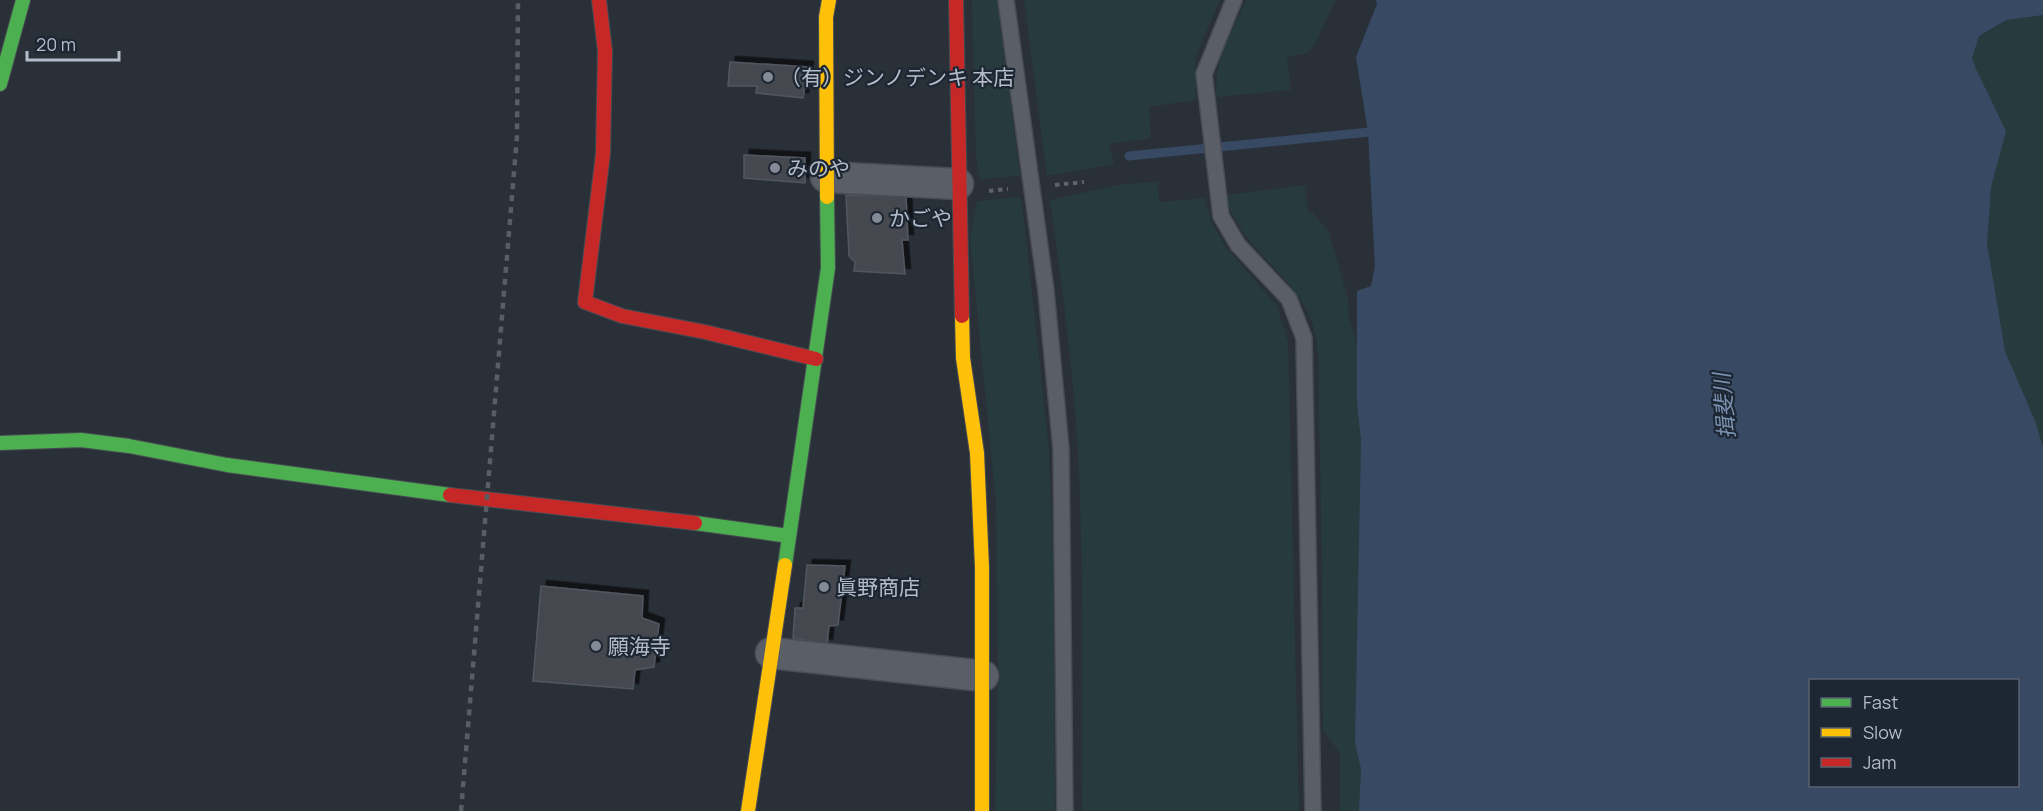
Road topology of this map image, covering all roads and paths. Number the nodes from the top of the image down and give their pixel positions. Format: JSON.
{"nodes":[{"id":1,"x":23,"y":0,"type":"edge"},
{"id":2,"x":599,"y":0,"type":"edge"},
{"id":3,"x":829,"y":0,"type":"edge"},
{"id":4,"x":956,"y":0,"type":"edge"},
{"id":5,"x":1006,"y":0,"type":"edge"},
{"id":6,"x":1234,"y":0,"type":"edge"},
{"id":7,"x":0,"y":84,"type":"edge"},
{"id":8,"x":826,"y":177,"type":"junction"},
{"id":9,"x":958,"y":184,"type":"junction"},
{"id":10,"x":816,"y":359,"type":"junction"},
{"id":11,"x":0,"y":443,"type":"edge"},
{"id":12,"x":789,"y":536,"type":"junction"},
{"id":13,"x":771,"y":653,"type":"junction"},
{"id":14,"x":982,"y":676,"type":"junction"},
{"id":15,"x":748,"y":811,"type":"edge"},
{"id":16,"x":982,"y":811,"type":"edge"},
{"id":17,"x":1065,"y":811,"type":"edge"},
{"id":18,"x":1313,"y":811,"type":"edge"}],
"edges":[{"from":1,"to":7,"type":"main road"},
{"from":2,"to":10,"type":"main road"},
{"from":3,"to":8,"type":"main road"},
{"from":4,"to":9,"type":"main road"},
{"from":5,"to":17,"type":"lane"},
{"from":6,"to":18,"type":"lane"},
{"from":8,"to":9,"type":"street"},
{"from":8,"to":10,"type":"main road"},
{"from":9,"to":14,"type":"main road"},
{"from":10,"to":12,"type":"main road"},
{"from":11,"to":12,"type":"main road"},
{"from":12,"to":13,"type":"main road"},
{"from":13,"to":14,"type":"street"},
{"from":13,"to":15,"type":"main road"},
{"from":14,"to":16,"type":"main road"}]}
